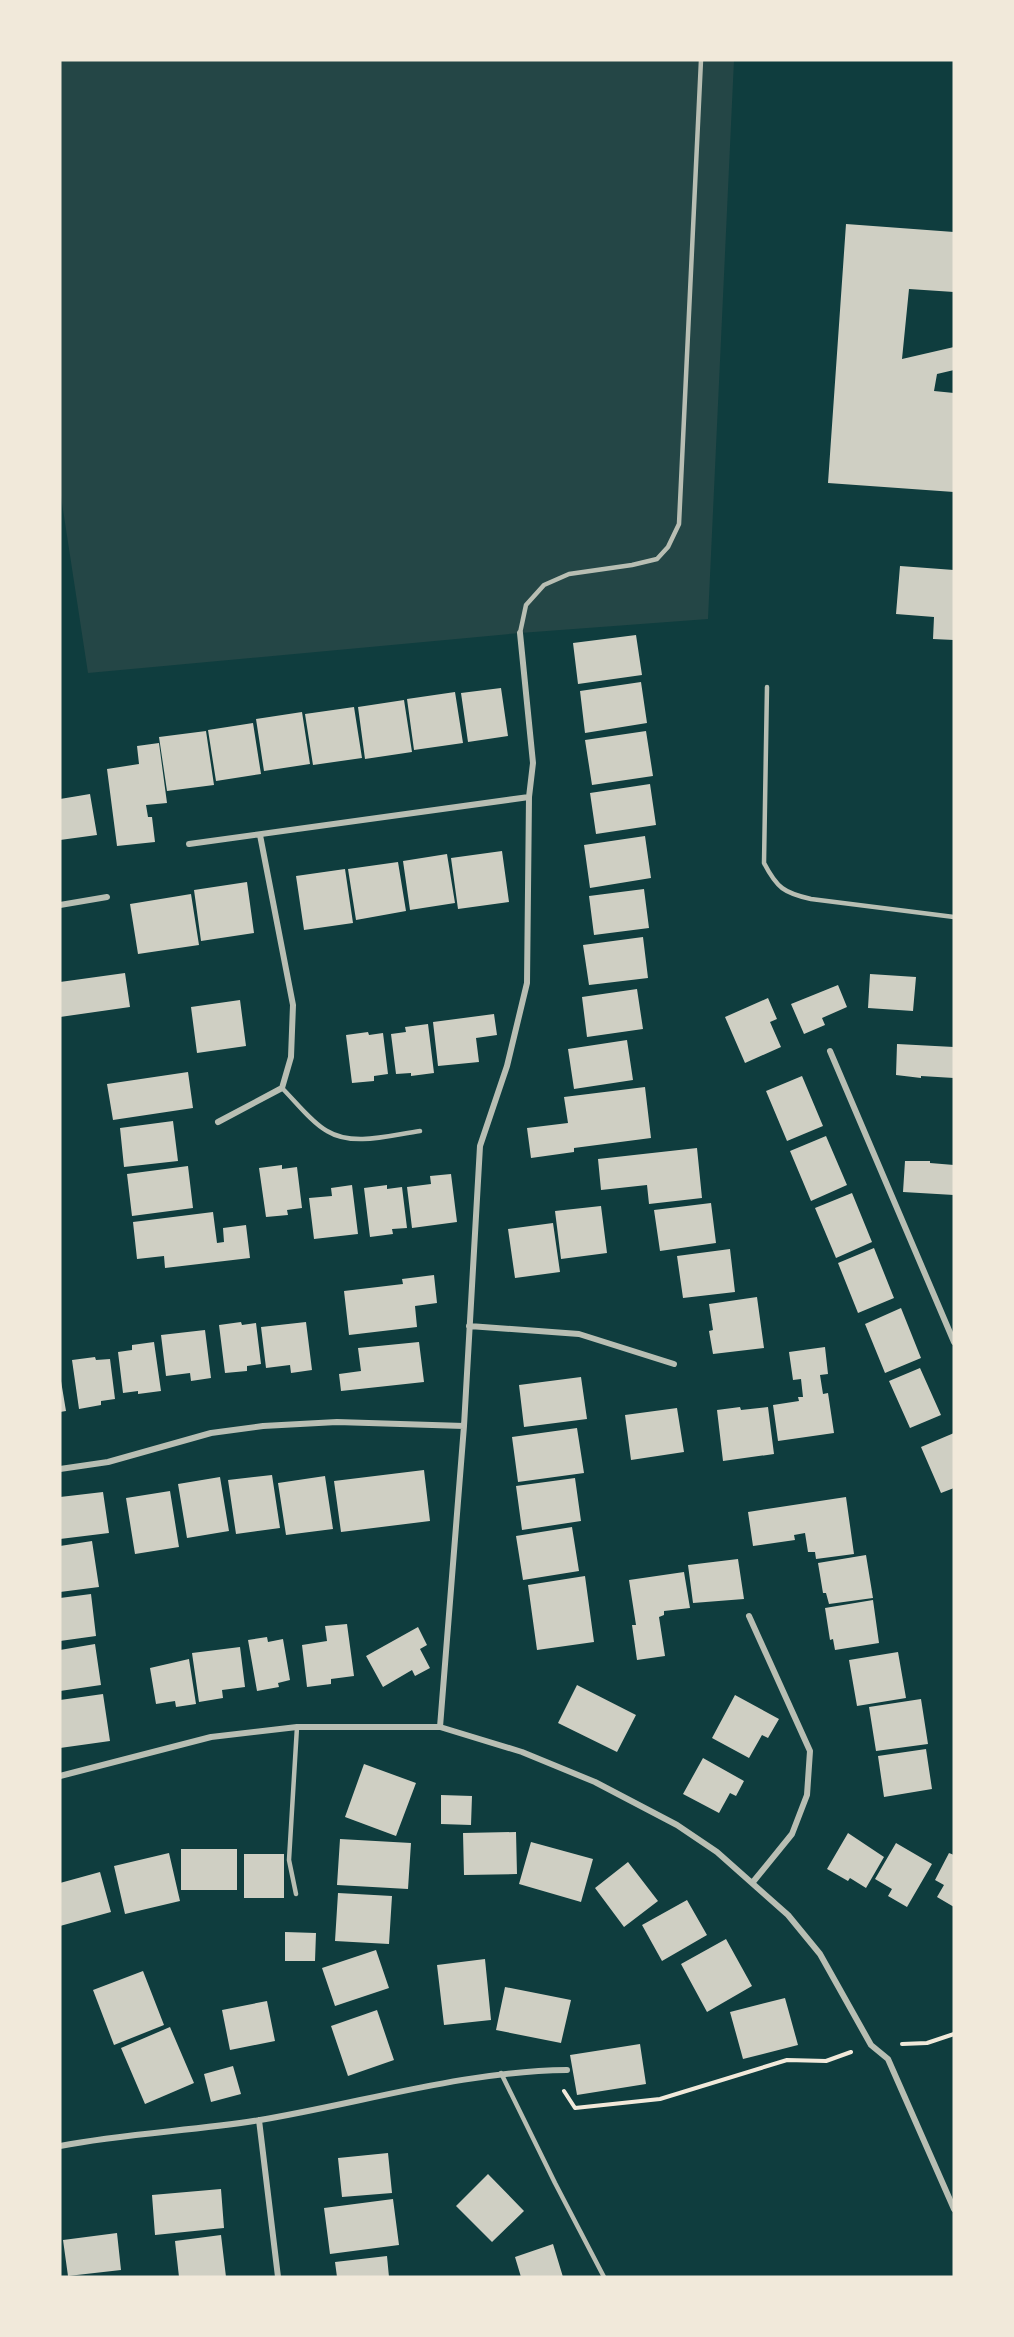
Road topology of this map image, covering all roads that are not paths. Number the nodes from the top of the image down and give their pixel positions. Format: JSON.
{"nodes":[{"id":1,"x":701,"y":60,"type":"edge"},
{"id":2,"x":520,"y":633,"type":"joint"},
{"id":3,"x":767,"y":687,"type":"dead end"},
{"id":4,"x":529,"y":797,"type":"junction"},
{"id":5,"x":260,"y":835,"type":"junction"},
{"id":6,"x":189,"y":844,"type":"dead end"},
{"id":7,"x":107,"y":897,"type":"dead end"},
{"id":8,"x":60,"y":905,"type":"edge"},
{"id":9,"x":954,"y":917,"type":"edge"},
{"id":10,"x":830,"y":1051,"type":"dead end"},
{"id":11,"x":282,"y":1088,"type":"junction"},
{"id":12,"x":218,"y":1122,"type":"dead end"},
{"id":13,"x":420,"y":1131,"type":"dead end"},
{"id":14,"x":469,"y":1326,"type":"junction"},
{"id":15,"x":954,"y":1342,"type":"edge"},
{"id":16,"x":674,"y":1364,"type":"dead end"},
{"id":17,"x":464,"y":1426,"type":"junction"},
{"id":18,"x":60,"y":1469,"type":"edge"},
{"id":19,"x":750,"y":1616,"type":"dead end"},
{"id":20,"x":297,"y":1727,"type":"junction"},
{"id":21,"x":440,"y":1727,"type":"junction"},
{"id":22,"x":60,"y":1776,"type":"edge"},
{"id":23,"x":753,"y":1882,"type":"junction"},
{"id":24,"x":296,"y":1894,"type":"dead end"},
{"id":25,"x":567,"y":2070,"type":"dead end"},
{"id":26,"x":501,"y":2073,"type":"junction"},
{"id":27,"x":259,"y":2120,"type":"junction"},
{"id":28,"x":60,"y":2146,"type":"edge"},
{"id":29,"x":954,"y":2209,"type":"edge"},
{"id":30,"x":278,"y":2277,"type":"edge"},
{"id":31,"x":604,"y":2277,"type":"edge"}],
"edges":[{"from":1,"to":2,"type":"lane"},
{"from":2,"to":4,"type":"street"},
{"from":3,"to":9,"type":"lane"},
{"from":4,"to":5,"type":"street"},
{"from":4,"to":14,"type":"street"},
{"from":5,"to":6,"type":"street"},
{"from":5,"to":11,"type":"street"},
{"from":7,"to":8,"type":"street"},
{"from":10,"to":15,"type":"street"},
{"from":11,"to":12,"type":"street"},
{"from":11,"to":13,"type":"lane"},
{"from":14,"to":16,"type":"street"},
{"from":14,"to":17,"type":"street"},
{"from":17,"to":18,"type":"street"},
{"from":17,"to":21,"type":"street"},
{"from":19,"to":23,"type":"street"},
{"from":20,"to":21,"type":"street"},
{"from":20,"to":22,"type":"street"},
{"from":20,"to":24,"type":"lane"},
{"from":21,"to":23,"type":"street"},
{"from":23,"to":29,"type":"street"},
{"from":25,"to":26,"type":"street"},
{"from":26,"to":27,"type":"street"},
{"from":26,"to":31,"type":"lane"},
{"from":27,"to":28,"type":"street"},
{"from":27,"to":30,"type":"street"}]}
